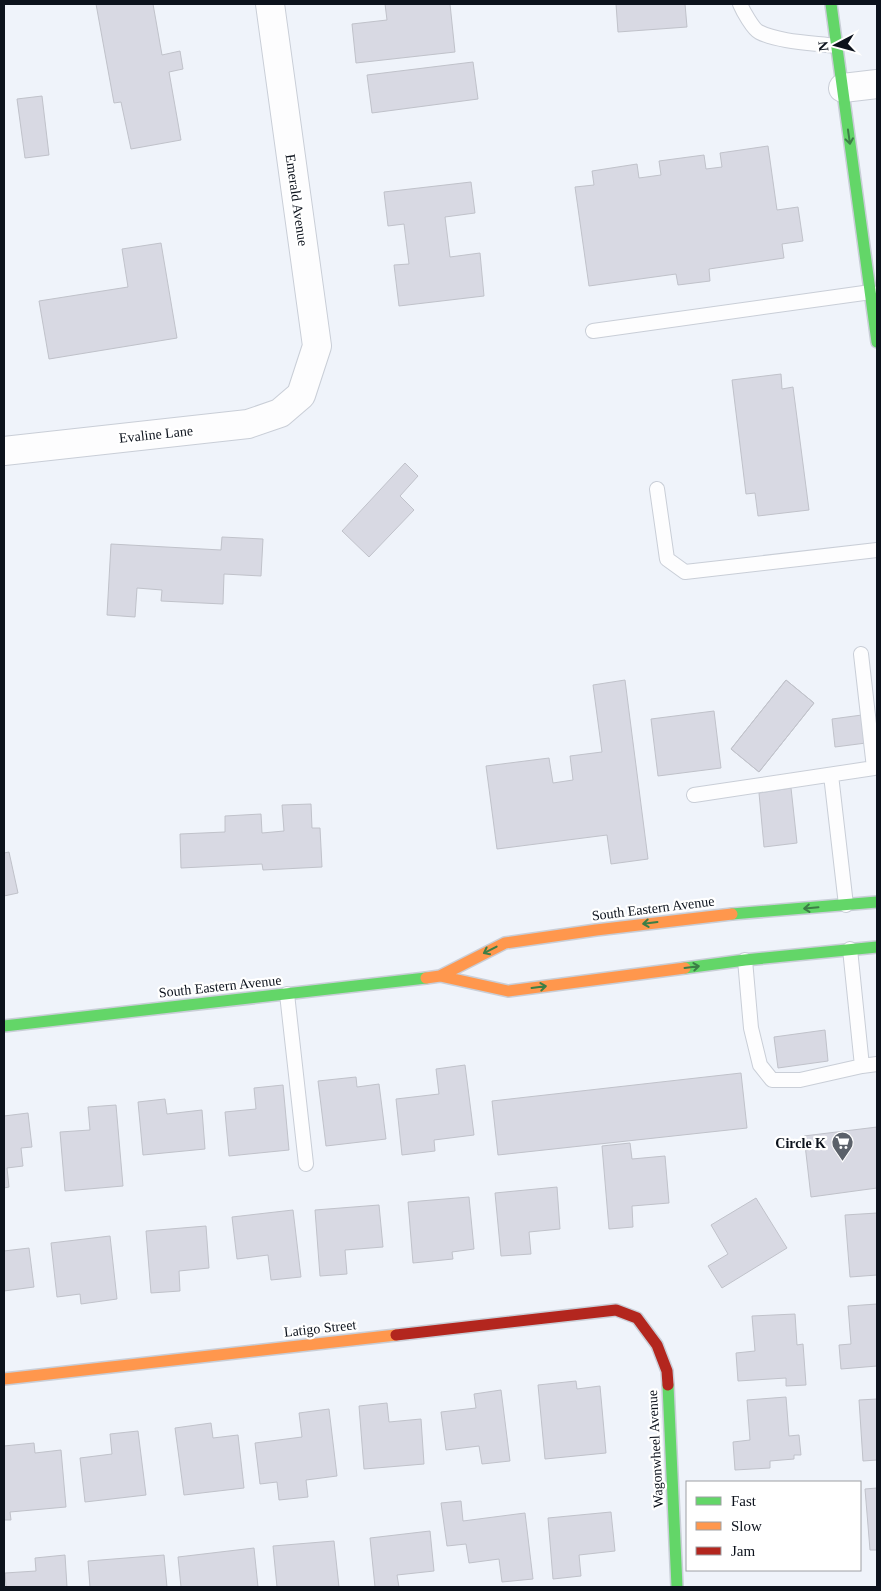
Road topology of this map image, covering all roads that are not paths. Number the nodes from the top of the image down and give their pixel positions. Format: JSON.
{"nodes":[{"id":1,"x":270,"y":4,"type":"edge"},
{"id":2,"x":740,"y":4,"type":"edge"},
{"id":3,"x":830,"y":4,"type":"edge"},
{"id":4,"x":836,"y":46,"type":"junction"},
{"id":5,"x":877,"y":84,"type":"edge"},
{"id":6,"x":843,"y":88,"type":"junction"},
{"id":7,"x":870,"y":292,"type":"junction"},
{"id":8,"x":593,"y":331,"type":"dead end"},
{"id":9,"x":877,"y":342,"type":"edge"},
{"id":10,"x":301,"y":395,"type":"joint"},
{"id":11,"x":4,"y":451,"type":"edge"},
{"id":12,"x":657,"y":489,"type":"dead end"},
{"id":13,"x":877,"y":550,"type":"edge"},
{"id":14,"x":861,"y":654,"type":"dead end"},
{"id":15,"x":830,"y":775,"type":"junction"},
{"id":16,"x":694,"y":795,"type":"dead end"},
{"id":17,"x":877,"y":902,"type":"edge"},
{"id":18,"x":846,"y":905,"type":"junction"},
{"id":19,"x":877,"y":946,"type":"edge"},
{"id":20,"x":850,"y":949,"type":"junction"},
{"id":21,"x":744,"y":960,"type":"junction"},
{"id":22,"x":440,"y":976,"type":"junction"},
{"id":23,"x":288,"y":994,"type":"junction"},
{"id":24,"x":4,"y":1026,"type":"edge"},
{"id":25,"x":877,"y":1064,"type":"edge"},
{"id":26,"x":862,"y":1066,"type":"junction"},
{"id":27,"x":306,"y":1164,"type":"dead end"},
{"id":28,"x":638,"y":1318,"type":"joint"},
{"id":29,"x":4,"y":1379,"type":"edge"},
{"id":30,"x":676,"y":1587,"type":"edge"}],
"edges":[{"from":1,"to":10,"type":"street","name":"Emerald Avenue"},
{"from":2,"to":4,"type":"lane"},
{"from":3,"to":4,"type":"main road"},
{"from":4,"to":6,"type":"main road"},
{"from":5,"to":6,"type":"street"},
{"from":6,"to":7,"type":"main road","one_way":true},
{"from":7,"to":8,"type":"lane"},
{"from":7,"to":9,"type":"main road"},
{"from":10,"to":11,"type":"street","name":"Evaline Lane"},
{"from":12,"to":13,"type":"lane"},
{"from":14,"to":15,"type":"lane"},
{"from":15,"to":16,"type":"lane"},
{"from":15,"to":18,"type":"lane"},
{"from":17,"to":18,"type":"main road","name":"South Eastern Avenue"},
{"from":18,"to":22,"type":"main road","name":"South Eastern Avenue","one_way":true},
{"from":19,"to":20,"type":"main road","name":"South Eastern Avenue"},
{"from":20,"to":21,"type":"main road","name":"South Eastern Avenue"},
{"from":20,"to":26,"type":"lane"},
{"from":22,"to":21,"type":"main road","name":"South Eastern Avenue","one_way":true},
{"from":21,"to":26,"type":"lane"},
{"from":22,"to":23,"type":"main road","name":"South Eastern Avenue"},
{"from":23,"to":24,"type":"main road","name":"South Eastern Avenue"},
{"from":23,"to":27,"type":"lane"},
{"from":25,"to":26,"type":"lane"},
{"from":28,"to":29,"type":"main road","name":"Latigo Street"},
{"from":28,"to":30,"type":"main road","name":"Wagonwheel Avenue"}]}
